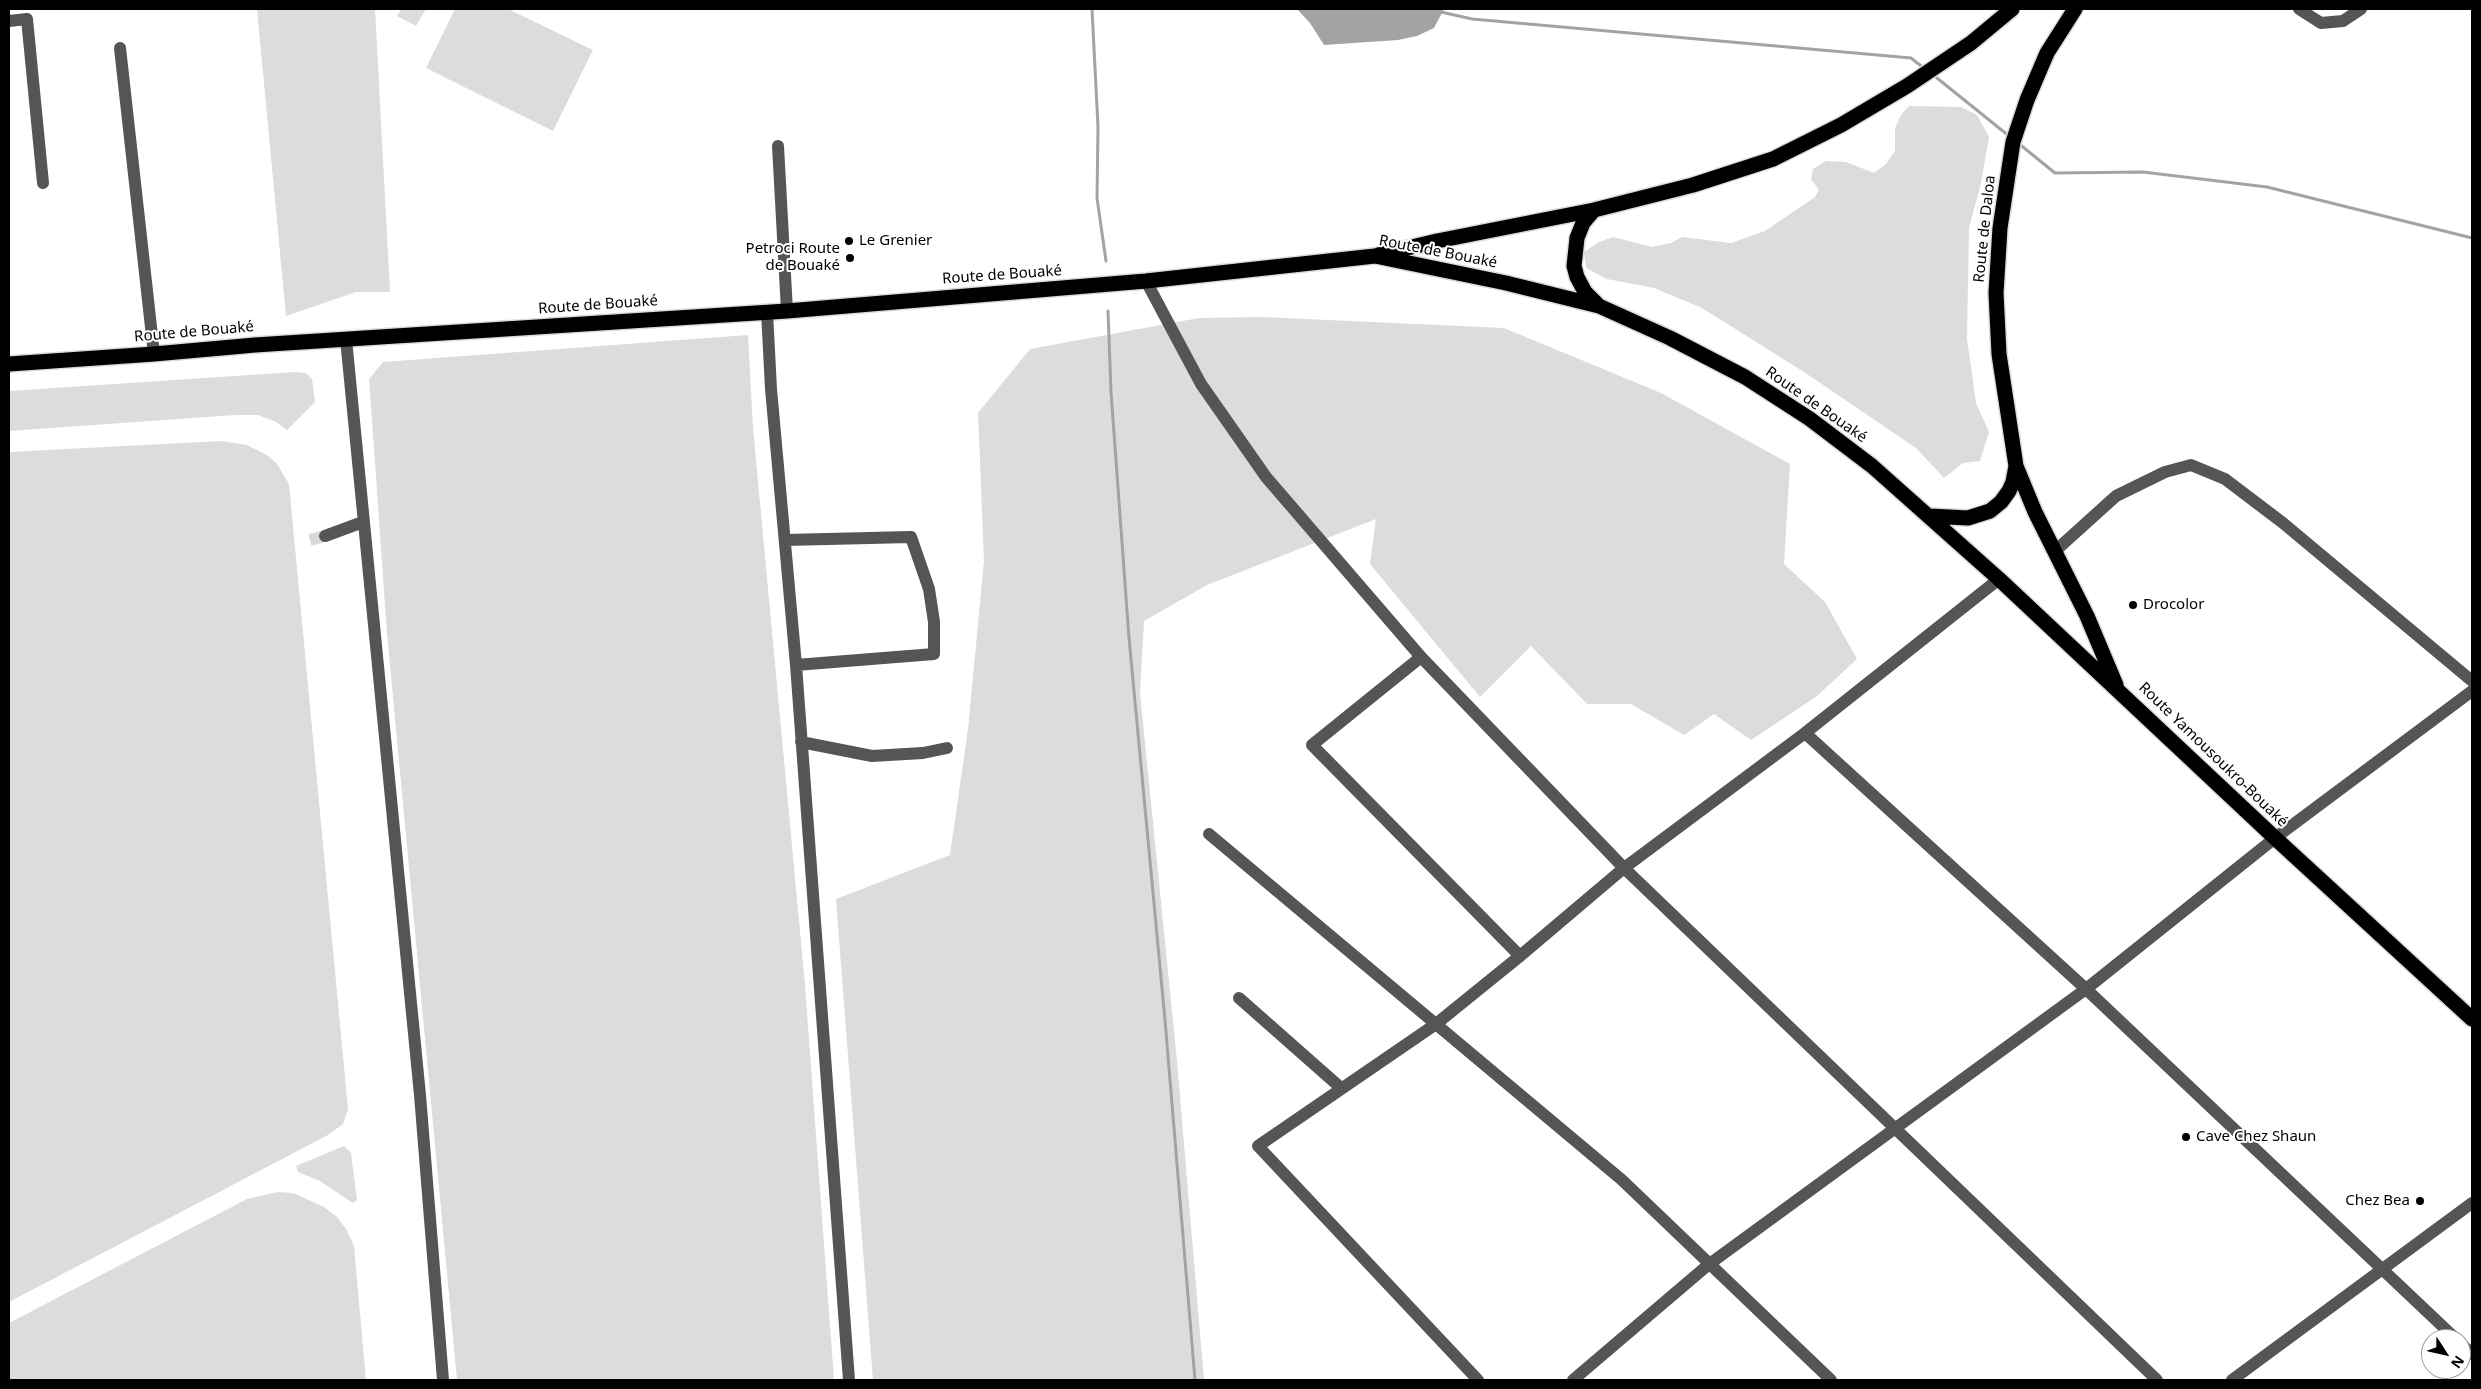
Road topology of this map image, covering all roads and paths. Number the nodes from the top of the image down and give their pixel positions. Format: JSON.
{"nodes":[{"id":1,"x":2012,"y":9,"type":"edge"},
{"id":2,"x":2075,"y":9,"type":"edge"},
{"id":3,"x":2299,"y":9,"type":"edge"},
{"id":4,"x":2361,"y":9,"type":"edge"},
{"id":5,"x":9,"y":21,"type":"edge"},
{"id":6,"x":120,"y":48,"type":"dead end"},
{"id":7,"x":778,"y":146,"type":"dead end"},
{"id":8,"x":42,"y":183,"type":"dead end"},
{"id":9,"x":1594,"y":210,"type":"junction"},
{"id":10,"x":1374,"y":256,"type":"junction"},
{"id":11,"x":1146,"y":281,"type":"junction"},
{"id":12,"x":1599,"y":306,"type":"junction"},
{"id":13,"x":787,"y":311,"type":"junction"},
{"id":14,"x":767,"y":312,"type":"junction"},
{"id":15,"x":346,"y":340,"type":"junction"},
{"id":16,"x":154,"y":354,"type":"junction"},
{"id":17,"x":9,"y":364,"type":"edge"},
{"id":18,"x":2016,"y":466,"type":"junction"},
{"id":19,"x":1930,"y":516,"type":"junction"},
{"id":20,"x":363,"y":522,"type":"junction"},
{"id":21,"x":324,"y":536,"type":"tunnel mouth"},
{"id":22,"x":785,"y":540,"type":"junction"},
{"id":23,"x":2054,"y":552,"type":"junction"},
{"id":24,"x":1999,"y":579,"type":"junction"},
{"id":25,"x":1421,"y":657,"type":"junction"},
{"id":26,"x":796,"y":665,"type":"junction"},
{"id":27,"x":2472,"y":681,"type":"edge"},
{"id":28,"x":2118,"y":689,"type":"junction"},
{"id":29,"x":2472,"y":691,"type":"edge"},
{"id":30,"x":1804,"y":733,"type":"junction"},
{"id":31,"x":801,"y":742,"type":"junction"},
{"id":32,"x":947,"y":748,"type":"dead end"},
{"id":33,"x":1209,"y":834,"type":"dead end"},
{"id":34,"x":2275,"y":838,"type":"junction"},
{"id":35,"x":1624,"y":868,"type":"junction"},
{"id":36,"x":1520,"y":956,"type":"junction"},
{"id":37,"x":2086,"y":989,"type":"junction"},
{"id":38,"x":1239,"y":998,"type":"dead end"},
{"id":39,"x":2472,"y":1019,"type":"edge"},
{"id":40,"x":1436,"y":1024,"type":"junction"},
{"id":41,"x":1341,"y":1088,"type":"junction"},
{"id":42,"x":1897,"y":1128,"type":"junction"},
{"id":43,"x":2472,"y":1203,"type":"edge"},
{"id":44,"x":1708,"y":1265,"type":"junction"},
{"id":45,"x":2382,"y":1271,"type":"junction"},
{"id":46,"x":2445,"y":1329,"type":"edge"},
{"id":47,"x":443,"y":1380,"type":"edge"},
{"id":48,"x":849,"y":1380,"type":"edge"},
{"id":49,"x":1478,"y":1380,"type":"edge"},
{"id":50,"x":1572,"y":1380,"type":"edge"},
{"id":51,"x":1831,"y":1380,"type":"edge"},
{"id":52,"x":2157,"y":1380,"type":"edge"},
{"id":53,"x":2232,"y":1380,"type":"edge"}],
"edges":[{"from":1,"to":9,"type":"highway"},
{"from":2,"to":18,"type":"highway","name":"Route de Daloa"},
{"from":3,"to":4,"type":"street"},
{"from":5,"to":8,"type":"street"},
{"from":6,"to":16,"type":"street"},
{"from":7,"to":13,"type":"street"},
{"from":9,"to":10,"type":"highway"},
{"from":9,"to":12,"type":"highway"},
{"from":10,"to":11,"type":"highway","name":"Route de Bouaké"},
{"from":10,"to":12,"type":"highway","name":"Route de Bouaké"},
{"from":11,"to":13,"type":"highway","name":"Route de Bouaké"},
{"from":11,"to":25,"type":"street"},
{"from":12,"to":19,"type":"highway","name":"Route de Bouaké"},
{"from":13,"to":14,"type":"highway","name":"Route de Bouaké"},
{"from":14,"to":15,"type":"highway","name":"Route de Bouaké"},
{"from":14,"to":22,"type":"street"},
{"from":15,"to":16,"type":"highway","name":"Route de Bouaké"},
{"from":15,"to":20,"type":"street"},
{"from":16,"to":17,"type":"highway","name":"Route de Bouaké"},
{"from":18,"to":19,"type":"highway"},
{"from":18,"to":23,"type":"highway"},
{"from":19,"to":24,"type":"highway","name":"Route Yamousoukro-Bouaké"},
{"from":20,"to":21,"type":"street"},
{"from":20,"to":47,"type":"street"},
{"from":22,"to":26,"type":"street"},
{"from":22,"to":26,"type":"street"},
{"from":23,"to":27,"type":"street"},
{"from":23,"to":28,"type":"highway"},
{"from":24,"to":28,"type":"highway","name":"Route Yamousoukro-Bouaké"},
{"from":24,"to":30,"type":"street"},
{"from":25,"to":35,"type":"street"},
{"from":25,"to":36,"type":"street"},
{"from":26,"to":31,"type":"street"},
{"from":28,"to":34,"type":"highway","name":"Route Yamousoukro-Bouaké"},
{"from":29,"to":34,"type":"street"},
{"from":30,"to":35,"type":"street"},
{"from":30,"to":37,"type":"street"},
{"from":31,"to":32,"type":"street"},
{"from":31,"to":48,"type":"street"},
{"from":33,"to":40,"type":"street"},
{"from":34,"to":37,"type":"street"},
{"from":34,"to":39,"type":"highway","name":"Route Yamousoukro-Bouaké"},
{"from":35,"to":36,"type":"street"},
{"from":35,"to":42,"type":"street"},
{"from":36,"to":40,"type":"street"},
{"from":37,"to":42,"type":"street"},
{"from":37,"to":45,"type":"street"},
{"from":38,"to":41,"type":"street"},
{"from":40,"to":41,"type":"street"},
{"from":40,"to":44,"type":"street"},
{"from":41,"to":49,"type":"street"},
{"from":42,"to":44,"type":"street"},
{"from":42,"to":52,"type":"street"},
{"from":43,"to":45,"type":"street"},
{"from":44,"to":50,"type":"street"},
{"from":44,"to":51,"type":"street"},
{"from":45,"to":46,"type":"street"},
{"from":45,"to":53,"type":"street"}]}
